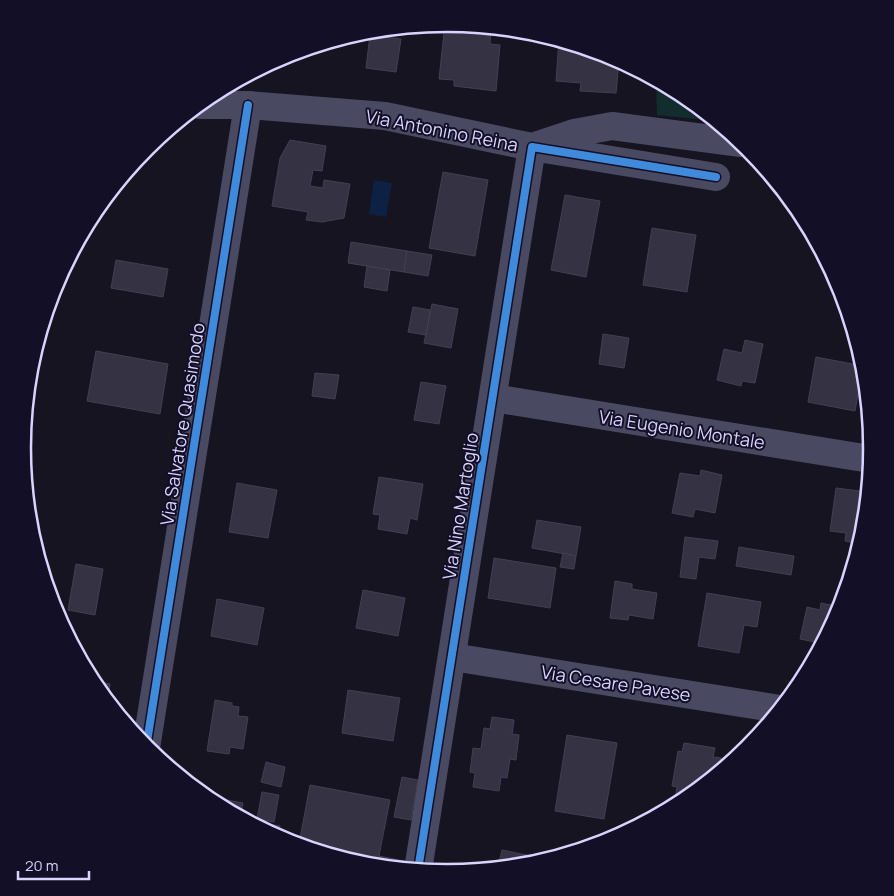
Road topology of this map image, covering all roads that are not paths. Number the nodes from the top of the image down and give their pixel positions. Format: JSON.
{"nodes":[{"id":1,"x":213,"y":104,"type":"edge"},
{"id":2,"x":248,"y":105,"type":"junction"},
{"id":3,"x":728,"y":141,"type":"edge"},
{"id":4,"x":532,"y":147,"type":"junction"},
{"id":5,"x":716,"y":178,"type":"dead end"},
{"id":6,"x":493,"y":398,"type":"junction"},
{"id":7,"x":863,"y":458,"type":"edge"},
{"id":8,"x":452,"y":657,"type":"junction"},
{"id":9,"x":772,"y":708,"type":"edge"},
{"id":10,"x":148,"y":737,"type":"edge"},
{"id":11,"x":419,"y":863,"type":"edge"}],
"edges":[{"from":1,"to":2,"type":"street","name":"Via Antonino Reina"},
{"from":2,"to":4,"type":"street","name":"Via Antonino Reina"},
{"from":2,"to":10,"type":"street","name":"Via Salvatore Quasimodo"},
{"from":3,"to":4,"type":"street","name":"Via Antonino Reina"},
{"from":4,"to":5,"type":"street"},
{"from":4,"to":6,"type":"street","name":"Via Nino Martoglio"},
{"from":6,"to":7,"type":"street","name":"Via Eugenio Montale"},
{"from":6,"to":8,"type":"street","name":"Via Nino Martoglio"},
{"from":8,"to":9,"type":"street","name":"Via Cesare Pavese"},
{"from":8,"to":11,"type":"street","name":"Via Nino Martoglio"}]}
